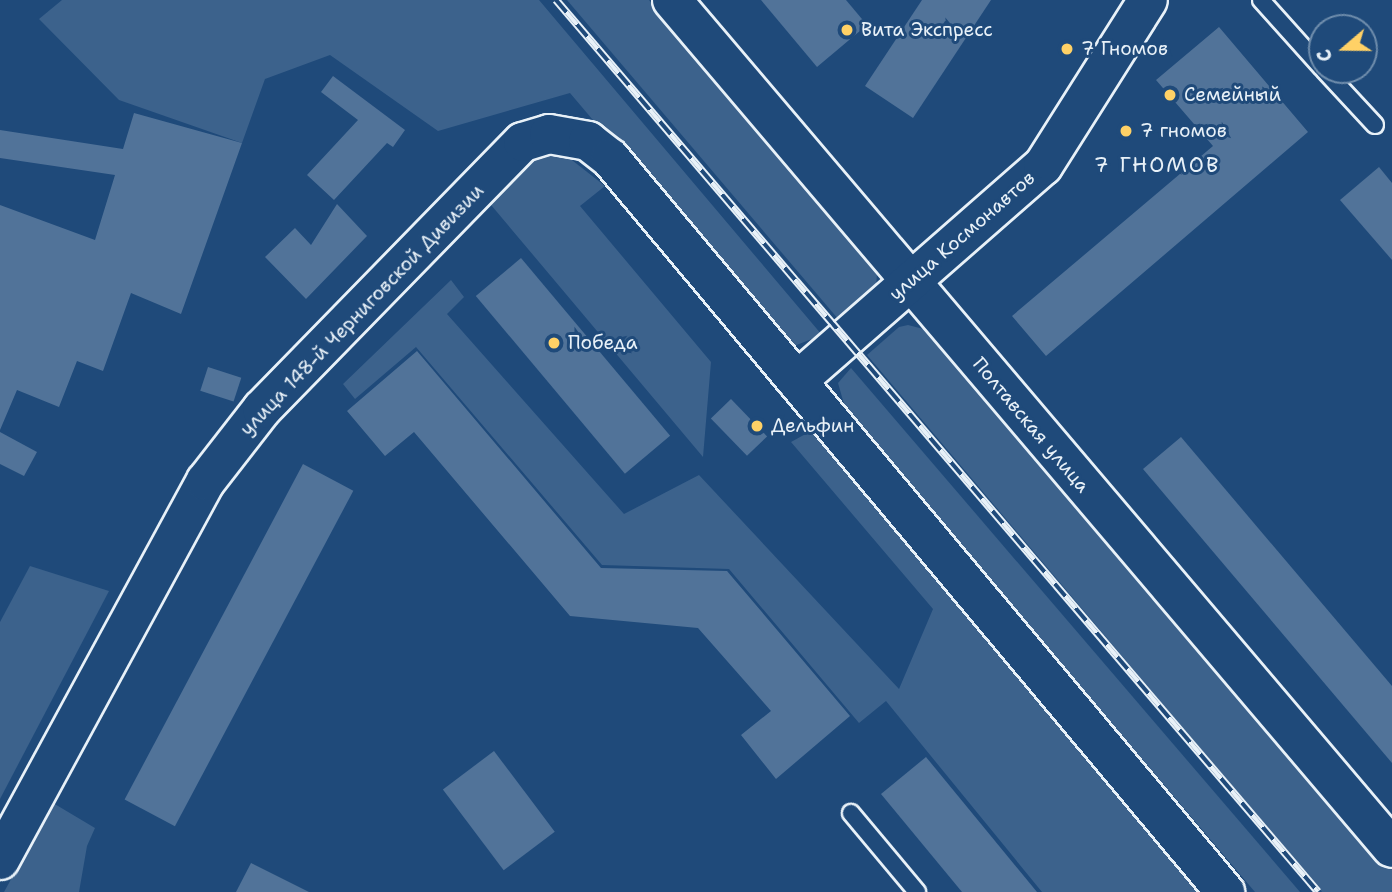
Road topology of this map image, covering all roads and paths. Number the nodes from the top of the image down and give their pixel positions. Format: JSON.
{"nodes":[{"id":1,"x":672,"y":0,"type":"edge"},
{"id":2,"x":1148,"y":0,"type":"edge"},
{"id":3,"x":1261,"y":0,"type":"edge"},
{"id":4,"x":1308,"y":52,"type":"edge"},
{"id":5,"x":1337,"y":84,"type":"edge"},
{"id":6,"x":1375,"y":125,"type":"dead end"},
{"id":7,"x":909,"y":283,"type":"junction"},
{"id":8,"x":797,"y":381,"type":"junction"},
{"id":9,"x":852,"y":813,"type":"dead end"},
{"id":10,"x":1392,"y":848,"type":"edge"},
{"id":11,"x":0,"y":860,"type":"edge"},
{"id":12,"x":917,"y":892,"type":"edge"},
{"id":13,"x":1225,"y":892,"type":"edge"}],
"edges":[{"from":1,"to":7,"type":"street","name":"Полтавская улица"},
{"from":2,"to":7,"type":"street","name":"улица Космонавтов"},
{"from":3,"to":4,"type":"lane"},
{"from":5,"to":6,"type":"lane"},
{"from":7,"to":8,"type":"street","name":"улица Космонавтов"},
{"from":7,"to":10,"type":"street","name":"Полтавская улица"},
{"from":8,"to":11,"type":"street","name":"улица 148-й Черниговской Дивизии"},
{"from":8,"to":13,"type":"street"},
{"from":9,"to":12,"type":"lane"}]}
